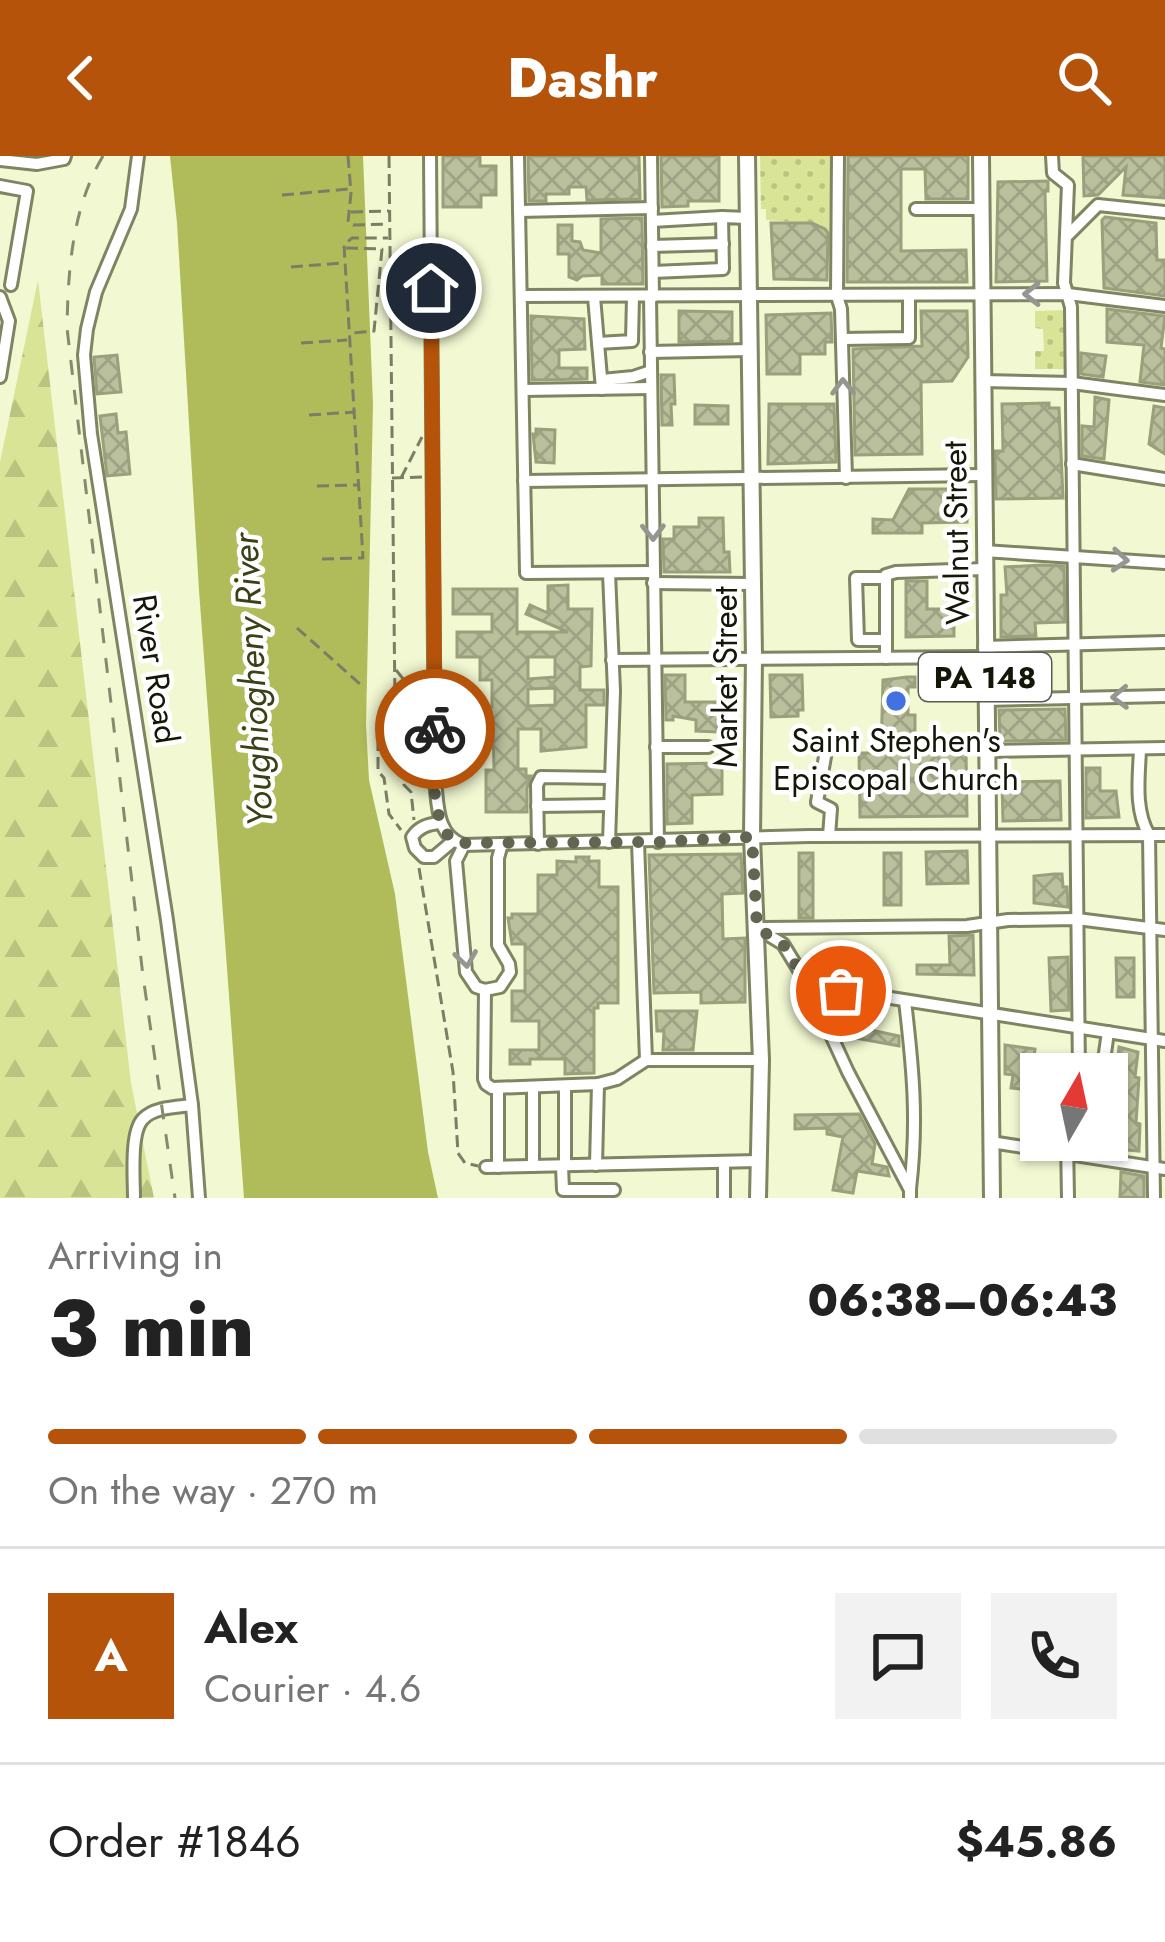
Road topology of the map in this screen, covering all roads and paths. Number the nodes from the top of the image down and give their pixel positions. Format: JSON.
{"nodes":[{"id":1,"x":65,"y":156,"type":"edge"},
{"id":2,"x":138,"y":156,"type":"edge"},
{"id":3,"x":348,"y":156,"type":"edge"},
{"id":4,"x":388,"y":156,"type":"edge"},
{"id":5,"x":430,"y":156,"type":"edge"},
{"id":6,"x":518,"y":156,"type":"edge"},
{"id":7,"x":651,"y":156,"type":"edge"},
{"id":8,"x":747,"y":156,"type":"edge"},
{"id":9,"x":838,"y":156,"type":"edge"},
{"id":10,"x":981,"y":156,"type":"edge"},
{"id":11,"x":1052,"y":156,"type":"edge"},
{"id":12,"x":0,"y":160,"type":"edge"},
{"id":13,"x":0,"y":186,"type":"edge"},
{"id":14,"x":351,"y":189,"type":"junction"},
{"id":15,"x":282,"y":195,"type":"dead end"},
{"id":16,"x":916,"y":209,"type":"dead end"},
{"id":17,"x":982,"y":209,"type":"junction"},
{"id":18,"x":389,"y":211,"type":"junction"},
{"id":19,"x":519,"y":211,"type":"junction"},
{"id":20,"x":1165,"y":212,"type":"edge"},
{"id":21,"x":349,"y":213,"type":"junction"},
{"id":22,"x":652,"y":214,"type":"junction"},
{"id":23,"x":722,"y":217,"type":"junction"},
{"id":24,"x":748,"y":218,"type":"junction"},
{"id":25,"x":389,"y":224,"type":"junction"},
{"id":26,"x":1067,"y":236,"type":"junction"},
{"id":27,"x":390,"y":238,"type":"junction"},
{"id":28,"x":723,"y":244,"type":"junction"},
{"id":29,"x":652,"y":246,"type":"junction"},
{"id":30,"x":344,"y":248,"type":"junction"},
{"id":31,"x":345,"y":263,"type":"junction"},
{"id":32,"x":291,"y":267,"type":"dead end"},
{"id":33,"x":653,"y":272,"type":"junction"},
{"id":34,"x":11,"y":285,"type":"dead end"},
{"id":35,"x":431,"y":286,"type":"junction"},
{"id":36,"x":982,"y":294,"type":"junction"},
{"id":37,"x":1068,"y":294,"type":"junction"},
{"id":38,"x":909,"y":295,"type":"junction"},
{"id":39,"x":521,"y":296,"type":"junction"},
{"id":40,"x":837,"y":296,"type":"junction"},
{"id":41,"x":594,"y":297,"type":"junction"},
{"id":42,"x":632,"y":297,"type":"junction"},
{"id":43,"x":652,"y":297,"type":"junction"},
{"id":44,"x":750,"y":297,"type":"junction"},
{"id":45,"x":1,"y":298,"type":"edge"},
{"id":46,"x":1165,"y":306,"type":"edge"},
{"id":47,"x":389,"y":315,"type":"junction"},
{"id":48,"x":350,"y":333,"type":"junction"},
{"id":49,"x":842,"y":339,"type":"junction"},
{"id":50,"x":351,"y":340,"type":"junction"},
{"id":51,"x":301,"y":343,"type":"dead end"},
{"id":52,"x":598,"y":343,"type":"junction"},
{"id":53,"x":750,"y":350,"type":"junction"},
{"id":54,"x":650,"y":352,"type":"junction"},
{"id":55,"x":651,"y":370,"type":"junction"},
{"id":56,"x":0,"y":377,"type":"edge"},
{"id":57,"x":982,"y":381,"type":"junction"},
{"id":58,"x":1072,"y":383,"type":"junction"},
{"id":59,"x":602,"y":384,"type":"junction"},
{"id":60,"x":651,"y":388,"type":"junction"},
{"id":61,"x":523,"y":390,"type":"junction"},
{"id":62,"x":1165,"y":395,"type":"edge"},
{"id":63,"x":355,"y":412,"type":"junction"},
{"id":64,"x":309,"y":415,"type":"dead end"},
{"id":65,"x":425,"y":429,"type":"dead end"},
{"id":66,"x":1072,"y":464,"type":"junction"},
{"id":67,"x":982,"y":475,"type":"junction"},
{"id":68,"x":427,"y":477,"type":"dead end"},
{"id":69,"x":390,"y":478,"type":"junction"},
{"id":70,"x":401,"y":478,"type":"junction"},
{"id":71,"x":846,"y":478,"type":"junction"},
{"id":72,"x":1165,"y":479,"type":"edge"},
{"id":73,"x":750,"y":480,"type":"junction"},
{"id":74,"x":524,"y":481,"type":"junction"},
{"id":75,"x":652,"y":481,"type":"junction"},
{"id":76,"x":359,"y":484,"type":"junction"},
{"id":77,"x":317,"y":486,"type":"dead end"},
{"id":78,"x":983,"y":551,"type":"junction"},
{"id":79,"x":1075,"y":556,"type":"junction"},
{"id":80,"x":322,"y":559,"type":"dead end"},
{"id":81,"x":1165,"y":562,"type":"edge"},
{"id":82,"x":984,"y":569,"type":"junction"},
{"id":83,"x":609,"y":573,"type":"junction"},
{"id":84,"x":891,"y":575,"type":"junction"},
{"id":85,"x":653,"y":578,"type":"junction"},
{"id":86,"x":752,"y":584,"type":"junction"},
{"id":87,"x":297,"y":628,"type":"dead end"},
{"id":88,"x":886,"y":640,"type":"junction"},
{"id":89,"x":1165,"y":642,"type":"edge"},
{"id":90,"x":1076,"y":645,"type":"junction"},
{"id":91,"x":985,"y":652,"type":"junction"},
{"id":92,"x":754,"y":657,"type":"junction"},
{"id":93,"x":886,"y":658,"type":"junction"},
{"id":94,"x":612,"y":660,"type":"junction"},
{"id":95,"x":655,"y":660,"type":"junction"},
{"id":96,"x":428,"y":666,"type":"dead end"},
{"id":97,"x":394,"y":668,"type":"junction"},
{"id":98,"x":359,"y":685,"type":"dead end"},
{"id":99,"x":414,"y":692,"type":"junction"},
{"id":100,"x":1165,"y":696,"type":"edge"},
{"id":101,"x":1076,"y":698,"type":"junction"},
{"id":102,"x":985,"y":700,"type":"junction"},
{"id":103,"x":401,"y":715,"type":"junction"},
{"id":104,"x":378,"y":722,"type":"dead end"},
{"id":105,"x":378,"y":745,"type":"junction"},
{"id":106,"x":403,"y":745,"type":"junction"},
{"id":107,"x":656,"y":747,"type":"junction"},
{"id":108,"x":708,"y":747,"type":"dead end"},
{"id":109,"x":1165,"y":748,"type":"edge"},
{"id":110,"x":1140,"y":749,"type":"junction"},
{"id":111,"x":1076,"y":750,"type":"junction"},
{"id":112,"x":826,"y":751,"type":"dead end"},
{"id":113,"x":986,"y":751,"type":"junction"},
{"id":114,"x":611,"y":778,"type":"junction"},
{"id":115,"x":610,"y":805,"type":"junction"},
{"id":116,"x":537,"y":806,"type":"junction"},
{"id":117,"x":440,"y":823,"type":"junction"},
{"id":118,"x":416,"y":834,"type":"junction"},
{"id":119,"x":1076,"y":835,"type":"junction"},
{"id":120,"x":1148,"y":835,"type":"junction"},
{"id":121,"x":1165,"y":835,"type":"edge"},
{"id":122,"x":829,"y":836,"type":"junction"},
{"id":123,"x":987,"y":836,"type":"junction"},
{"id":124,"x":752,"y":837,"type":"junction"},
{"id":125,"x":609,"y":842,"type":"junction"},
{"id":126,"x":638,"y":842,"type":"junction"},
{"id":127,"x":658,"y":842,"type":"junction"},
{"id":128,"x":458,"y":843,"type":"junction"},
{"id":129,"x":502,"y":844,"type":"junction"},
{"id":130,"x":538,"y":844,"type":"junction"},
{"id":131,"x":1077,"y":919,"type":"junction"},
{"id":132,"x":989,"y":922,"type":"junction"},
{"id":133,"x":757,"y":928,"type":"junction"},
{"id":134,"x":1150,"y":928,"type":"junction"},
{"id":135,"x":1165,"y":929,"type":"edge"},
{"id":136,"x":808,"y":985,"type":"junction"},
{"id":137,"x":485,"y":990,"type":"junction"},
{"id":138,"x":904,"y":1001,"type":"junction"},
{"id":139,"x":989,"y":1014,"type":"junction"},
{"id":140,"x":1078,"y":1028,"type":"junction"},
{"id":141,"x":1108,"y":1032,"type":"junction"},
{"id":142,"x":1151,"y":1039,"type":"junction"},
{"id":143,"x":1165,"y":1041,"type":"edge"},
{"id":144,"x":1079,"y":1053,"type":"edge"},
{"id":145,"x":1105,"y":1053,"type":"edge"},
{"id":146,"x":646,"y":1060,"type":"junction"},
{"id":147,"x":761,"y":1060,"type":"junction"},
{"id":148,"x":598,"y":1084,"type":"junction"},
{"id":149,"x":565,"y":1086,"type":"junction"},
{"id":150,"x":533,"y":1087,"type":"junction"},
{"id":151,"x":498,"y":1088,"type":"junction"},
{"id":152,"x":192,"y":1105,"type":"junction"},
{"id":153,"x":1159,"y":1121,"type":"edge"},
{"id":154,"x":991,"y":1142,"type":"junction"},
{"id":155,"x":1020,"y":1147,"type":"edge"},
{"id":156,"x":758,"y":1161,"type":"junction"},
{"id":157,"x":1067,"y":1161,"type":"edge"},
{"id":158,"x":1111,"y":1161,"type":"edge"},
{"id":159,"x":724,"y":1162,"type":"junction"},
{"id":160,"x":596,"y":1165,"type":"junction"},
{"id":161,"x":533,"y":1166,"type":"junction"},
{"id":162,"x":563,"y":1166,"type":"junction"},
{"id":163,"x":1160,"y":1168,"type":"edge"},
{"id":164,"x":614,"y":1190,"type":"dead end"},
{"id":165,"x":910,"y":1194,"type":"edge"},
{"id":166,"x":134,"y":1198,"type":"edge"},
{"id":167,"x":199,"y":1198,"type":"edge"},
{"id":168,"x":724,"y":1198,"type":"edge"},
{"id":169,"x":758,"y":1198,"type":"edge"},
{"id":170,"x":992,"y":1198,"type":"edge"},
{"id":171,"x":1068,"y":1198,"type":"edge"},
{"id":172,"x":1154,"y":1198,"type":"edge"}],
"edges":[{"from":1,"to":12,"type":"street"},
{"from":2,"to":152,"type":"street","name":"River Road"},
{"from":3,"to":14,"type":"path"},
{"from":4,"to":18,"type":"path"},
{"from":5,"to":35,"type":"street"},
{"from":6,"to":19,"type":"street"},
{"from":7,"to":22,"type":"street"},
{"from":8,"to":24,"type":"main road","name":"Market Street"},
{"from":9,"to":40,"type":"street"},
{"from":10,"to":17,"type":"main road","name":"Walnut Street","number":"PA 148"},
{"from":11,"to":26,"type":"street"},
{"from":13,"to":34,"type":"street"},
{"from":14,"to":15,"type":"path"},
{"from":14,"to":21,"type":"path"},
{"from":16,"to":17,"type":"street"},
{"from":17,"to":36,"type":"main road","name":"Walnut Street","number":"PA 148"},
{"from":18,"to":21,"type":"path"},
{"from":18,"to":25,"type":"path"},
{"from":19,"to":22,"type":"street"},
{"from":19,"to":39,"type":"street"},
{"from":20,"to":26,"type":"street"},
{"from":21,"to":25,"type":"path"},
{"from":22,"to":23,"type":"street"},
{"from":22,"to":29,"type":"street"},
{"from":23,"to":24,"type":"street"},
{"from":23,"to":28,"type":"street"},
{"from":24,"to":44,"type":"main road","name":"Market Street"},
{"from":25,"to":27,"type":"path"},
{"from":26,"to":37,"type":"street"},
{"from":27,"to":30,"type":"path"},
{"from":27,"to":47,"type":"path"},
{"from":28,"to":29,"type":"street"},
{"from":28,"to":33,"type":"street"},
{"from":29,"to":33,"type":"street"},
{"from":30,"to":31,"type":"path"},
{"from":30,"to":48,"type":"path"},
{"from":31,"to":32,"type":"path"},
{"from":31,"to":48,"type":"path"},
{"from":33,"to":43,"type":"street"},
{"from":35,"to":47,"type":"path"},
{"from":35,"to":117,"type":"street"},
{"from":37,"to":36,"type":"street","one_way":true},
{"from":36,"to":38,"type":"street"},
{"from":36,"to":57,"type":"main road","name":"Walnut Street","number":"PA 148"},
{"from":37,"to":46,"type":"street"},
{"from":37,"to":58,"type":"street"},
{"from":38,"to":40,"type":"street"},
{"from":38,"to":49,"type":"street"},
{"from":39,"to":41,"type":"street"},
{"from":39,"to":61,"type":"street"},
{"from":40,"to":44,"type":"street"},
{"from":40,"to":49,"type":"street"},
{"from":41,"to":42,"type":"street"},
{"from":41,"to":52,"type":"street"},
{"from":42,"to":43,"type":"street"},
{"from":42,"to":52,"type":"street"},
{"from":43,"to":44,"type":"street"},
{"from":43,"to":54,"type":"street"},
{"from":44,"to":53,"type":"main road","name":"Market Street"},
{"from":45,"to":56,"type":"street"},
{"from":47,"to":69,"type":"path"},
{"from":48,"to":50,"type":"path"},
{"from":71,"to":49,"type":"street","one_way":true},
{"from":50,"to":51,"type":"path"},
{"from":50,"to":63,"type":"path"},
{"from":52,"to":59,"type":"street"},
{"from":53,"to":54,"type":"street"},
{"from":53,"to":73,"type":"main road","name":"Market Street"},
{"from":54,"to":55,"type":"street"},
{"from":55,"to":59,"type":"street"},
{"from":55,"to":60,"type":"street"},
{"from":57,"to":58,"type":"street"},
{"from":57,"to":67,"type":"main road","name":"Walnut Street","number":"PA 148"},
{"from":58,"to":62,"type":"street"},
{"from":58,"to":66,"type":"street"},
{"from":59,"to":60,"type":"street"},
{"from":59,"to":61,"type":"street"},
{"from":60,"to":75,"type":"street"},
{"from":61,"to":74,"type":"street"},
{"from":63,"to":64,"type":"path"},
{"from":63,"to":76,"type":"path"},
{"from":65,"to":70,"type":"path"},
{"from":66,"to":72,"type":"street"},
{"from":66,"to":79,"type":"street"},
{"from":67,"to":71,"type":"street"},
{"from":67,"to":78,"type":"main road","name":"Walnut Street","number":"PA 148"},
{"from":68,"to":70,"type":"path"},
{"from":69,"to":70,"type":"path"},
{"from":69,"to":97,"type":"path"},
{"from":71,"to":73,"type":"street"},
{"from":73,"to":75,"type":"street"},
{"from":73,"to":86,"type":"main road","name":"Market Street"},
{"from":74,"to":75,"type":"street"},
{"from":74,"to":83,"type":"street"},
{"from":75,"to":85,"type":"street","one_way":true},
{"from":76,"to":77,"type":"path"},
{"from":76,"to":80,"type":"path"},
{"from":78,"to":79,"type":"street"},
{"from":78,"to":82,"type":"main road","name":"Walnut Street","number":"PA 148"},
{"from":79,"to":81,"type":"street","one_way":true},
{"from":79,"to":90,"type":"street"},
{"from":82,"to":84,"type":"street"},
{"from":82,"to":91,"type":"main road","name":"Walnut Street","number":"PA 148"},
{"from":83,"to":85,"type":"street"},
{"from":83,"to":94,"type":"street"},
{"from":84,"to":88,"type":"street"},
{"from":84,"to":88,"type":"street"},
{"from":85,"to":86,"type":"street"},
{"from":85,"to":95,"type":"street"},
{"from":86,"to":92,"type":"main road","name":"Market Street"},
{"from":87,"to":98,"type":"path"},
{"from":88,"to":93,"type":"street"},
{"from":89,"to":90,"type":"street"},
{"from":90,"to":91,"type":"street"},
{"from":90,"to":101,"type":"street"},
{"from":91,"to":93,"type":"street"},
{"from":91,"to":102,"type":"main road","name":"Walnut Street","number":"PA 148"},
{"from":92,"to":93,"type":"street"},
{"from":92,"to":95,"type":"street"},
{"from":92,"to":124,"type":"main road","name":"Market Street"},
{"from":94,"to":95,"type":"street"},
{"from":94,"to":114,"type":"street"},
{"from":95,"to":107,"type":"street"},
{"from":96,"to":99,"type":"path"},
{"from":97,"to":99,"type":"path"},
{"from":97,"to":103,"type":"path"},
{"from":99,"to":103,"type":"path"},
{"from":100,"to":101,"type":"street","one_way":true},
{"from":101,"to":102,"type":"street"},
{"from":101,"to":111,"type":"street"},
{"from":102,"to":113,"type":"main road","name":"Walnut Street","number":"PA 148"},
{"from":103,"to":106,"type":"path"},
{"from":104,"to":105,"type":"path"},
{"from":105,"to":106,"type":"path"},
{"from":105,"to":118,"type":"path"},
{"from":106,"to":118,"type":"path"},
{"from":107,"to":108,"type":"street"},
{"from":107,"to":127,"type":"street"},
{"from":109,"to":110,"type":"street"},
{"from":110,"to":111,"type":"street"},
{"from":110,"to":120,"type":"street"},
{"from":111,"to":113,"type":"street"},
{"from":111,"to":119,"type":"street"},
{"from":112,"to":122,"type":"street"},
{"from":113,"to":123,"type":"main road","name":"Walnut Street","number":"PA 148"},
{"from":114,"to":115,"type":"street"},
{"from":114,"to":116,"type":"street"},
{"from":115,"to":116,"type":"street"},
{"from":115,"to":125,"type":"street"},
{"from":116,"to":130,"type":"street"},
{"from":117,"to":118,"type":"street"},
{"from":117,"to":128,"type":"street"},
{"from":118,"to":128,"type":"street"},
{"from":119,"to":120,"type":"street"},
{"from":119,"to":123,"type":"street"},
{"from":119,"to":131,"type":"street"},
{"from":120,"to":121,"type":"street"},
{"from":120,"to":134,"type":"street"},
{"from":122,"to":123,"type":"street"},
{"from":122,"to":124,"type":"street"},
{"from":123,"to":132,"type":"main road","name":"Walnut Street","number":"PA 148"},
{"from":124,"to":127,"type":"street"},
{"from":124,"to":133,"type":"main road","name":"Market Street"},
{"from":125,"to":126,"type":"street"},
{"from":125,"to":130,"type":"street"},
{"from":126,"to":127,"type":"street"},
{"from":126,"to":146,"type":"street"},
{"from":128,"to":129,"type":"street"},
{"from":128,"to":137,"type":"street","one_way":true},
{"from":129,"to":130,"type":"street"},
{"from":129,"to":137,"type":"street"},
{"from":131,"to":132,"type":"street"},
{"from":131,"to":134,"type":"street"},
{"from":131,"to":140,"type":"street"},
{"from":132,"to":133,"type":"street"},
{"from":132,"to":139,"type":"main road","name":"Walnut Street","number":"PA 148"},
{"from":133,"to":136,"type":"street"},
{"from":133,"to":147,"type":"main road","name":"Market Street"},
{"from":134,"to":135,"type":"street"},
{"from":134,"to":142,"type":"street"},
{"from":136,"to":138,"type":"street"},
{"from":136,"to":165,"type":"street"},
{"from":137,"to":151,"type":"street"},
{"from":138,"to":139,"type":"street"},
{"from":138,"to":165,"type":"street"},
{"from":139,"to":140,"type":"street"},
{"from":139,"to":154,"type":"main road","name":"Walnut Street","number":"PA 148"},
{"from":140,"to":141,"type":"street"},
{"from":140,"to":144,"type":"street"},
{"from":141,"to":142,"type":"street"},
{"from":141,"to":145,"type":"street"},
{"from":142,"to":143,"type":"street"},
{"from":142,"to":153,"type":"street"},
{"from":146,"to":147,"type":"street"},
{"from":146,"to":148,"type":"street"},
{"from":147,"to":156,"type":"main road","name":"Market Street"},
{"from":148,"to":149,"type":"street"},
{"from":148,"to":160,"type":"street"},
{"from":149,"to":150,"type":"street"},
{"from":149,"to":162,"type":"street"},
{"from":150,"to":151,"type":"street"},
{"from":150,"to":161,"type":"street"},
{"from":151,"to":161,"type":"street"},
{"from":152,"to":166,"type":"street"},
{"from":152,"to":167,"type":"street","name":"River Road"},
{"from":153,"to":163,"type":"street"},
{"from":154,"to":155,"type":"street"},
{"from":154,"to":170,"type":"main road","name":"Walnut Street","number":"PA 148"},
{"from":156,"to":159,"type":"street"},
{"from":156,"to":169,"type":"main road","name":"Market Street"},
{"from":157,"to":171,"type":"street"},
{"from":158,"to":163,"type":"street"},
{"from":159,"to":160,"type":"street"},
{"from":159,"to":168,"type":"street"},
{"from":160,"to":162,"type":"street"},
{"from":161,"to":162,"type":"street"},
{"from":162,"to":164,"type":"street"},
{"from":163,"to":172,"type":"street"}]}
